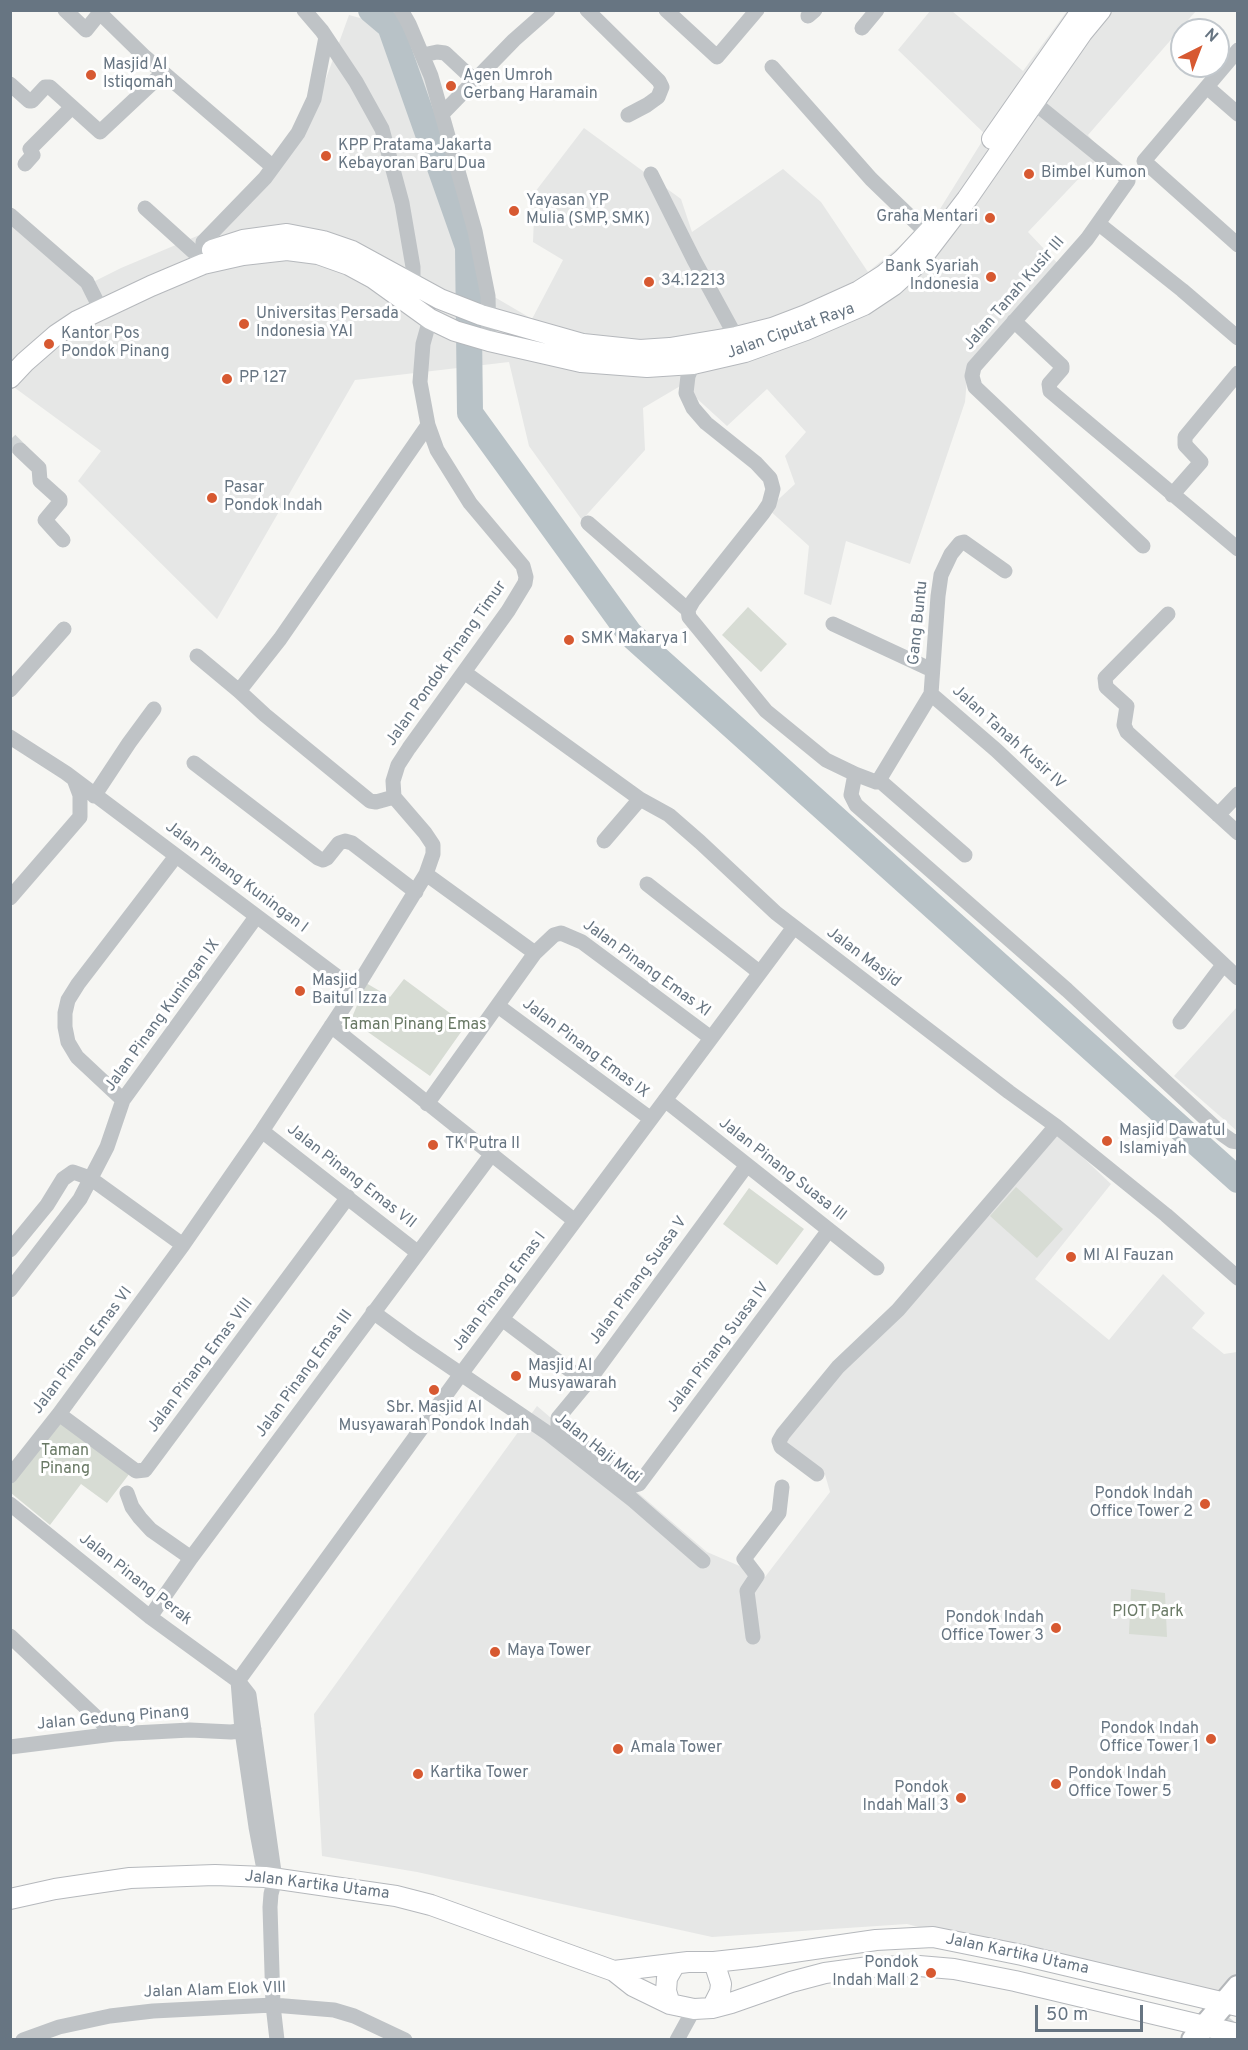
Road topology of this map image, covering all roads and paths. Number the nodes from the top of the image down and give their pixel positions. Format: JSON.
{"nodes":[{"id":1,"x":65,"y":10,"type":"edge"},
{"id":2,"x":304,"y":10,"type":"edge"},
{"id":3,"x":548,"y":10,"type":"edge"},
{"id":4,"x":587,"y":10,"type":"edge"},
{"id":5,"x":666,"y":10,"type":"edge"},
{"id":6,"x":757,"y":10,"type":"edge"},
{"id":7,"x":877,"y":10,"type":"edge"},
{"id":8,"x":1082,"y":10,"type":"edge"},
{"id":9,"x":1101,"y":10,"type":"edge"},
{"id":10,"x":101,"y":12,"type":"edge"},
{"id":11,"x":404,"y":13,"type":"edge"},
{"id":12,"x":862,"y":28,"type":"dead end"},
{"id":13,"x":326,"y":37,"type":"junction"},
{"id":14,"x":1238,"y":50,"type":"edge"},
{"id":15,"x":423,"y":55,"type":"junction"},
{"id":16,"x":772,"y":68,"type":"dead end"},
{"id":17,"x":163,"y":73,"type":"junction"},
{"id":18,"x":475,"y":81,"type":"junction"},
{"id":19,"x":1207,"y":87,"type":"junction"},
{"id":20,"x":14,"y":95,"type":"edge"},
{"id":21,"x":1028,"y":98,"type":"junction"},
{"id":22,"x":72,"y":107,"type":"junction"},
{"id":23,"x":443,"y":113,"type":"junction"},
{"id":24,"x":1238,"y":114,"type":"edge"},
{"id":25,"x":628,"y":115,"type":"dead end"},
{"id":26,"x":25,"y":164,"type":"dead end"},
{"id":27,"x":273,"y":167,"type":"junction"},
{"id":28,"x":651,"y":174,"type":"dead end"},
{"id":29,"x":146,"y":208,"type":"dead end"},
{"id":30,"x":10,"y":215,"type":"edge"},
{"id":31,"x":1099,"y":224,"type":"junction"},
{"id":32,"x":927,"y":233,"type":"junction"},
{"id":33,"x":1238,"y":245,"type":"edge"},
{"id":34,"x":200,"y":254,"type":"junction"},
{"id":35,"x":413,"y":284,"type":"junction"},
{"id":36,"x":99,"y":304,"type":"junction"},
{"id":37,"x":478,"y":314,"type":"junction"},
{"id":38,"x":430,"y":319,"type":"junction"},
{"id":39,"x":1014,"y":321,"type":"junction"},
{"id":40,"x":452,"y":329,"type":"junction"},
{"id":41,"x":736,"y":337,"type":"junction"},
{"id":42,"x":1238,"y":338,"type":"edge"},
{"id":43,"x":486,"y":340,"type":"junction"},
{"id":44,"x":10,"y":358,"type":"edge"},
{"id":45,"x":693,"y":364,"type":"junction"},
{"id":46,"x":1238,"y":374,"type":"edge"},
{"id":47,"x":10,"y":378,"type":"edge"},
{"id":48,"x":428,"y":425,"type":"junction"},
{"id":49,"x":20,"y":450,"type":"tunnel mouth"},
{"id":50,"x":1172,"y":495,"type":"junction"},
{"id":51,"x":588,"y":524,"type":"dead end"},
{"id":52,"x":63,"y":540,"type":"dead end"},
{"id":53,"x":1143,"y":546,"type":"dead end"},
{"id":54,"x":1238,"y":549,"type":"edge"},
{"id":55,"x":1005,"y":571,"type":"dead end"},
{"id":56,"x":688,"y":610,"type":"junction"},
{"id":57,"x":1168,"y":614,"type":"dead end"},
{"id":58,"x":833,"y":624,"type":"dead end"},
{"id":59,"x":64,"y":629,"type":"dead end"},
{"id":60,"x":197,"y":656,"type":"dead end"},
{"id":61,"x":932,"y":670,"type":"junction"},
{"id":62,"x":464,"y":672,"type":"junction"},
{"id":63,"x":12,"y":684,"type":"edge"},
{"id":64,"x":240,"y":691,"type":"junction"},
{"id":65,"x":931,"y":694,"type":"junction"},
{"id":66,"x":154,"y":709,"type":"dead end"},
{"id":67,"x":10,"y":737,"type":"edge"},
{"id":68,"x":194,"y":763,"type":"dead end"},
{"id":69,"x":855,"y":774,"type":"junction"},
{"id":70,"x":879,"y":780,"type":"junction"},
{"id":71,"x":84,"y":788,"type":"junction"},
{"id":72,"x":1238,"y":794,"type":"edge"},
{"id":73,"x":394,"y":797,"type":"junction"},
{"id":74,"x":640,"y":799,"type":"junction"},
{"id":75,"x":1218,"y":815,"type":"junction"},
{"id":76,"x":1238,"y":833,"type":"edge"},
{"id":77,"x":604,"y":841,"type":"dead end"},
{"id":78,"x":965,"y":855,"type":"dead end"},
{"id":79,"x":176,"y":856,"type":"junction"},
{"id":80,"x":426,"y":874,"type":"junction"},
{"id":81,"x":647,"y":884,"type":"dead end"},
{"id":82,"x":416,"y":892,"type":"junction"},
{"id":83,"x":10,"y":898,"type":"edge"},
{"id":84,"x":256,"y":916,"type":"junction"},
{"id":85,"x":794,"y":927,"type":"junction"},
{"id":86,"x":535,"y":953,"type":"junction"},
{"id":87,"x":1223,"y":965,"type":"junction"},
{"id":88,"x":759,"y":972,"type":"junction"},
{"id":89,"x":1238,"y":978,"type":"edge"},
{"id":90,"x":355,"y":990,"type":"junction"},
{"id":91,"x":498,"y":1006,"type":"junction"},
{"id":92,"x":1180,"y":1022,"type":"dead end"},
{"id":93,"x":331,"y":1026,"type":"junction"},
{"id":94,"x":711,"y":1038,"type":"junction"},
{"id":95,"x":123,"y":1100,"type":"junction"},
{"id":96,"x":665,"y":1100,"type":"junction"},
{"id":97,"x":427,"y":1104,"type":"junction"},
{"id":98,"x":651,"y":1119,"type":"junction"},
{"id":99,"x":1056,"y":1126,"type":"junction"},
{"id":100,"x":262,"y":1131,"type":"junction"},
{"id":101,"x":1238,"y":1142,"type":"edge"},
{"id":102,"x":491,"y":1155,"type":"junction"},
{"id":103,"x":747,"y":1166,"type":"junction"},
{"id":104,"x":84,"y":1176,"type":"junction"},
{"id":105,"x":348,"y":1197,"type":"junction"},
{"id":106,"x":575,"y":1221,"type":"junction"},
{"id":107,"x":829,"y":1230,"type":"junction"},
{"id":108,"x":183,"y":1245,"type":"junction"},
{"id":109,"x":10,"y":1250,"type":"edge"},
{"id":110,"x":417,"y":1252,"type":"junction"},
{"id":111,"x":877,"y":1268,"type":"dead end"},
{"id":112,"x":1238,"y":1278,"type":"edge"},
{"id":113,"x":10,"y":1290,"type":"edge"},
{"id":114,"x":373,"y":1312,"type":"junction"},
{"id":115,"x":502,"y":1319,"type":"junction"},
{"id":116,"x":461,"y":1374,"type":"junction"},
{"id":117,"x":586,"y":1383,"type":"junction"},
{"id":118,"x":59,"y":1414,"type":"junction"},
{"id":119,"x":817,"y":1474,"type":"dead end"},
{"id":120,"x":10,"y":1476,"type":"edge"},
{"id":121,"x":635,"y":1485,"type":"joint"},
{"id":122,"x":782,"y":1486,"type":"dead end"},
{"id":123,"x":127,"y":1493,"type":"dead end"},
{"id":124,"x":10,"y":1504,"type":"edge"},
{"id":125,"x":191,"y":1558,"type":"junction"},
{"id":126,"x":704,"y":1561,"type":"dead end"},
{"id":127,"x":150,"y":1617,"type":"junction"},
{"id":128,"x":10,"y":1636,"type":"edge"},
{"id":129,"x":753,"y":1637,"type":"dead end"},
{"id":130,"x":238,"y":1681,"type":"junction"},
{"id":131,"x":248,"y":1730,"type":"junction"},
{"id":132,"x":114,"y":1734,"type":"junction"},
{"id":133,"x":10,"y":1747,"type":"edge"},
{"id":134,"x":270,"y":1884,"type":"junction"},
{"id":135,"x":10,"y":1899,"type":"edge"},
{"id":136,"x":786,"y":1953,"type":"junction"},
{"id":137,"x":759,"y":1957,"type":"junction"},
{"id":138,"x":714,"y":1962,"type":"junction"},
{"id":139,"x":675,"y":1964,"type":"junction"},
{"id":140,"x":614,"y":1971,"type":"junction"},
{"id":141,"x":791,"y":1982,"type":"junction"},
{"id":142,"x":762,"y":1992,"type":"junction"},
{"id":143,"x":1233,"y":1998,"type":"edge"},
{"id":144,"x":670,"y":2004,"type":"junction"},
{"id":145,"x":273,"y":2005,"type":"junction"},
{"id":146,"x":703,"y":2008,"type":"junction"},
{"id":147,"x":1199,"y":2033,"type":"edge"},
{"id":148,"x":1238,"y":2034,"type":"edge"},
{"id":149,"x":23,"y":2040,"type":"edge"},
{"id":150,"x":277,"y":2040,"type":"edge"},
{"id":151,"x":405,"y":2040,"type":"edge"},
{"id":152,"x":677,"y":2040,"type":"edge"}],
"edges":[{"from":1,"to":10,"type":"street"},
{"from":2,"to":13,"type":"street"},
{"from":3,"to":18,"type":"street"},
{"from":4,"to":25,"type":"street"},
{"from":5,"to":6,"type":"street"},
{"from":7,"to":12,"type":"street"},
{"from":8,"to":21,"type":"main road","name":"Jalan Ciputat Raya"},
{"from":9,"to":21,"type":"main road","name":"Jalan Ciputat Raya"},
{"from":10,"to":17,"type":"street"},
{"from":11,"to":15,"type":"street"},
{"from":13,"to":27,"type":"street"},
{"from":13,"to":35,"type":"street"},
{"from":14,"to":19,"type":"street"},
{"from":15,"to":18,"type":"street"},
{"from":15,"to":23,"type":"street"},
{"from":16,"to":32,"type":"street"},
{"from":17,"to":22,"type":"street"},
{"from":17,"to":27,"type":"street"},
{"from":18,"to":23,"type":"street"},
{"from":19,"to":24,"type":"street"},
{"from":19,"to":33,"type":"street"},
{"from":20,"to":22,"type":"street"},
{"from":21,"to":31,"type":"street","name":"Jalan Tanah Kusir III"},
{"from":21,"to":32,"type":"main road","name":"Jalan Ciputat Raya"},
{"from":21,"to":45,"type":"main road","name":"Jalan Ciputat Raya"},
{"from":22,"to":26,"type":"street"},
{"from":23,"to":37,"type":"street"},
{"from":27,"to":34,"type":"street"},
{"from":28,"to":41,"type":"street"},
{"from":29,"to":34,"type":"street"},
{"from":30,"to":36,"type":"street"},
{"from":31,"to":39,"type":"street","name":"Jalan Tanah Kusir III"},
{"from":31,"to":42,"type":"street"},
{"from":32,"to":41,"type":"main road","name":"Jalan Ciputat Raya"},
{"from":34,"to":35,"type":"main road","name":"Jalan Ciputat Raya"},
{"from":34,"to":36,"type":"main road","name":"Jalan Ciputat Raya"},
{"from":35,"to":37,"type":"main road","name":"Jalan Ciputat Raya"},
{"from":36,"to":38,"type":"main road","name":"Jalan Ciputat Raya"},
{"from":36,"to":44,"type":"main road"},
{"from":36,"to":47,"type":"main road"},
{"from":37,"to":40,"type":"main road"},
{"from":37,"to":41,"type":"main road","name":"Jalan Ciputat Raya"},
{"from":37,"to":43,"type":"street"},
{"from":38,"to":40,"type":"main road","name":"Jalan Ciputat Raya"},
{"from":38,"to":48,"type":"street","name":"Jalan Pondok Pinang Timur"},
{"from":39,"to":50,"type":"street"},
{"from":39,"to":53,"type":"street","name":"Jalan Tanah Kusir III"},
{"from":40,"to":43,"type":"main road","name":"Jalan Ciputat Raya"},
{"from":43,"to":45,"type":"main road","name":"Jalan Ciputat Raya"},
{"from":45,"to":56,"type":"street"},
{"from":46,"to":50,"type":"street"},
{"from":48,"to":62,"type":"street","name":"Jalan Pondok Pinang Timur"},
{"from":48,"to":64,"type":"street"},
{"from":49,"to":52,"type":"street"},
{"from":50,"to":54,"type":"street"},
{"from":51,"to":56,"type":"street"},
{"from":55,"to":61,"type":"street","name":"Gang Buntu"},
{"from":56,"to":69,"type":"street"},
{"from":57,"to":75,"type":"street"},
{"from":58,"to":61,"type":"street"},
{"from":59,"to":63,"type":"street"},
{"from":60,"to":64,"type":"street"},
{"from":61,"to":65,"type":"street","name":"Gang Buntu"},
{"from":62,"to":73,"type":"street","name":"Jalan Pondok Pinang Timur"},
{"from":62,"to":74,"type":"street","name":"Jalan Masjid"},
{"from":64,"to":73,"type":"street"},
{"from":65,"to":70,"type":"street","name":"Jalan Tanah Kusir IV"},
{"from":65,"to":87,"type":"street","name":"Jalan Tanah Kusir IV"},
{"from":66,"to":71,"type":"street"},
{"from":67,"to":71,"type":"street","name":"Jalan Pinang Kuningan I"},
{"from":68,"to":82,"type":"street"},
{"from":69,"to":70,"type":"street"},
{"from":69,"to":101,"type":"street"},
{"from":70,"to":78,"type":"street"},
{"from":71,"to":79,"type":"street","name":"Jalan Pinang Kuningan I"},
{"from":71,"to":83,"type":"street"},
{"from":72,"to":75,"type":"street"},
{"from":73,"to":80,"type":"street"},
{"from":74,"to":77,"type":"street"},
{"from":74,"to":85,"type":"street","name":"Jalan Masjid"},
{"from":75,"to":76,"type":"street"},
{"from":79,"to":84,"type":"street","name":"Jalan Pinang Kuningan I"},
{"from":79,"to":95,"type":"street"},
{"from":80,"to":82,"type":"street"},
{"from":80,"to":86,"type":"street"},
{"from":81,"to":88,"type":"street"},
{"from":82,"to":90,"type":"street"},
{"from":84,"to":90,"type":"street","name":"Jalan Pinang Kuningan I"},
{"from":84,"to":95,"type":"street","name":"Jalan Pinang Kuningan IX"},
{"from":85,"to":88,"type":"street","name":"Jalan Pinang Emas I"},
{"from":85,"to":99,"type":"street","name":"Jalan Masjid"},
{"from":86,"to":91,"type":"street","name":"Jalan Pinang Emas XI"},
{"from":86,"to":94,"type":"street","name":"Jalan Pinang Emas XI"},
{"from":87,"to":89,"type":"street","name":"Jalan Tanah Kusir IV"},
{"from":87,"to":92,"type":"street"},
{"from":88,"to":94,"type":"street","name":"Jalan Pinang Emas I"},
{"from":90,"to":93,"type":"street","name":"Jalan Pinang Emas VI"},
{"from":91,"to":97,"type":"street","name":"Jalan Pinang Emas XI"},
{"from":91,"to":98,"type":"street","name":"Jalan Pinang Emas IX"},
{"from":93,"to":97,"type":"street"},
{"from":93,"to":100,"type":"street","name":"Jalan Pinang Emas VI"},
{"from":94,"to":96,"type":"street","name":"Jalan Pinang Emas I"},
{"from":95,"to":104,"type":"street","name":"Jalan Pinang Kuningan IX"},
{"from":96,"to":98,"type":"street","name":"Jalan Pinang Emas I"},
{"from":96,"to":103,"type":"street","name":"Jalan Pinang Suasa III"},
{"from":97,"to":102,"type":"street"},
{"from":98,"to":106,"type":"street","name":"Jalan Pinang Emas I"},
{"from":99,"to":112,"type":"street","name":"Jalan Masjid"},
{"from":99,"to":119,"type":"street"},
{"from":100,"to":105,"type":"street","name":"Jalan Pinang Emas VII"},
{"from":100,"to":108,"type":"street","name":"Jalan Pinang Emas VI"},
{"from":102,"to":106,"type":"street"},
{"from":102,"to":110,"type":"street","name":"Jalan Pinang Emas III"},
{"from":103,"to":107,"type":"street","name":"Jalan Pinang Suasa III"},
{"from":103,"to":117,"type":"street","name":"Jalan Pinang Suasa V"},
{"from":104,"to":108,"type":"street"},
{"from":104,"to":109,"type":"street"},
{"from":104,"to":113,"type":"street","name":"Jalan Pinang Kuningan IX"},
{"from":105,"to":110,"type":"street","name":"Jalan Pinang Emas VII"},
{"from":105,"to":118,"type":"street","name":"Jalan Pinang Emas VIII"},
{"from":106,"to":115,"type":"street","name":"Jalan Pinang Emas I"},
{"from":107,"to":111,"type":"street","name":"Jalan Pinang Suasa III"},
{"from":107,"to":121,"type":"street","name":"Jalan Pinang Suasa IV"},
{"from":108,"to":118,"type":"street","name":"Jalan Pinang Emas VI"},
{"from":110,"to":114,"type":"street","name":"Jalan Pinang Emas III"},
{"from":114,"to":116,"type":"street","name":"Jalan Haji Midi"},
{"from":114,"to":125,"type":"street","name":"Jalan Pinang Emas III"},
{"from":115,"to":116,"type":"street","name":"Jalan Pinang Emas I"},
{"from":115,"to":117,"type":"street"},
{"from":116,"to":126,"type":"street","name":"Jalan Haji Midi"},
{"from":116,"to":130,"type":"street","name":"Jalan Pinang Emas I"},
{"from":117,"to":121,"type":"street","name":"Jalan Pinang Suasa V"},
{"from":118,"to":120,"type":"street","name":"Jalan Pinang Emas VI"},
{"from":122,"to":129,"type":"street"},
{"from":123,"to":125,"type":"street"},
{"from":124,"to":127,"type":"street","name":"Jalan Pinang Perak"},
{"from":125,"to":127,"type":"street","name":"Jalan Pinang Emas III"},
{"from":127,"to":130,"type":"street","name":"Jalan Pinang Perak"},
{"from":128,"to":132,"type":"street"},
{"from":130,"to":131,"type":"street","name":"Jalan Pinang Perak"},
{"from":131,"to":132,"type":"street","name":"Jalan Gedung Pinang"},
{"from":131,"to":134,"type":"street","name":"Jalan Pinang Perak"},
{"from":132,"to":133,"type":"street","name":"Jalan Gedung Pinang"},
{"from":134,"to":135,"type":"main road","name":"Jalan Kartika Utama"},
{"from":134,"to":140,"type":"main road","name":"Jalan Kartika Utama"},
{"from":134,"to":145,"type":"street","name":"Jalan Pinang Perak"},
{"from":136,"to":137,"type":"main road","name":"Jalan Kartika Utama"},
{"from":136,"to":141,"type":"main road"},
{"from":136,"to":143,"type":"main road","name":"Jalan Kartika Utama"},
{"from":137,"to":138,"type":"main road","name":"Jalan Kartika Utama"},
{"from":137,"to":142,"type":"main road"},
{"from":138,"to":139,"type":"main road","name":"Jalan Kartika Utama"},
{"from":138,"to":146,"type":"main road"},
{"from":139,"to":140,"type":"main road","name":"Jalan Kartika Utama"},
{"from":139,"to":144,"type":"main road"},
{"from":140,"to":144,"type":"main road","name":"Jalan Kartika Utama"},
{"from":141,"to":142,"type":"main road","name":"Jalan Kartika Utama"},
{"from":141,"to":147,"type":"main road","name":"Jalan Kartika Utama"},
{"from":142,"to":146,"type":"main road","name":"Jalan Kartika Utama"},
{"from":143,"to":147,"type":"highway"},
{"from":144,"to":146,"type":"main road","name":"Jalan Kartika Utama"},
{"from":145,"to":149,"type":"street","name":"Jalan Alam Elok VIII"},
{"from":145,"to":150,"type":"street","name":"Jalan Pinang Perak"},
{"from":145,"to":151,"type":"street","name":"Jalan Alam Elok VIII"},
{"from":146,"to":152,"type":"street"},
{"from":147,"to":148,"type":"main road","name":"Jalan Kartika Utama"}]}
